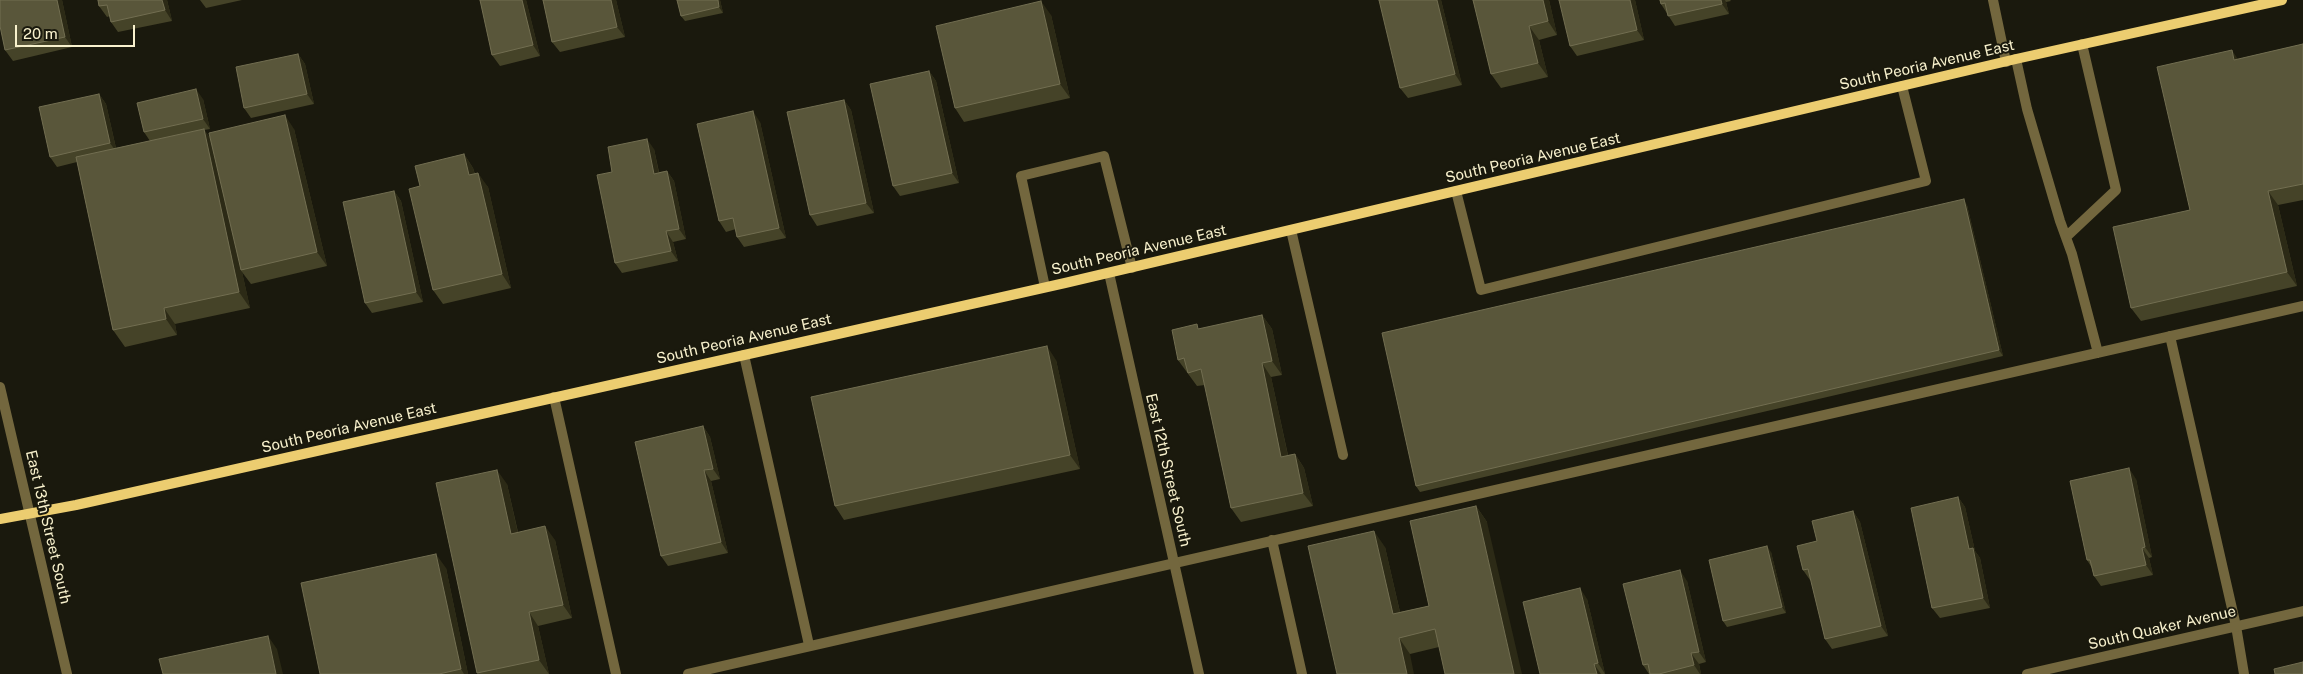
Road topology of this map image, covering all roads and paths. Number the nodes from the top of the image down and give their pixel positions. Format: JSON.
{"nodes":[{"id":1,"x":1993,"y":0,"type":"edge"},
{"id":2,"x":2282,"y":0,"type":"edge"},
{"id":3,"x":2082,"y":44,"type":"junction"},
{"id":4,"x":2011,"y":60,"type":"junction"},
{"id":5,"x":1902,"y":86,"type":"junction"},
{"id":6,"x":1456,"y":191,"type":"junction"},
{"id":7,"x":1291,"y":230,"type":"junction"},
{"id":8,"x":2066,"y":237,"type":"junction"},
{"id":9,"x":1132,"y":268,"type":"junction"},
{"id":10,"x":1109,"y":273,"type":"junction"},
{"id":11,"x":1045,"y":287,"type":"junction"},
{"id":12,"x":2303,"y":306,"type":"edge"},
{"id":13,"x":2170,"y":336,"type":"junction"},
{"id":14,"x":2098,"y":353,"type":"junction"},
{"id":15,"x":744,"y":355,"type":"junction"},
{"id":16,"x":0,"y":387,"type":"edge"},
{"id":17,"x":554,"y":398,"type":"junction"},
{"id":18,"x":1343,"y":455,"type":"dead end"},
{"id":19,"x":30,"y":514,"type":"junction"},
{"id":20,"x":0,"y":519,"type":"edge"},
{"id":21,"x":1272,"y":540,"type":"junction"},
{"id":22,"x":1174,"y":563,"type":"junction"},
{"id":23,"x":2303,"y":611,"type":"edge"},
{"id":24,"x":2236,"y":626,"type":"junction"},
{"id":25,"x":810,"y":645,"type":"junction"},
{"id":26,"x":67,"y":674,"type":"edge"},
{"id":27,"x":616,"y":674,"type":"edge"},
{"id":28,"x":688,"y":674,"type":"edge"},
{"id":29,"x":1199,"y":674,"type":"edge"},
{"id":30,"x":1302,"y":674,"type":"edge"},
{"id":31,"x":2027,"y":674,"type":"edge"},
{"id":32,"x":2244,"y":674,"type":"edge"}],
"edges":[{"from":1,"to":4,"type":"street"},
{"from":2,"to":3,"type":"main road","name":"South Peoria Avenue East"},
{"from":3,"to":4,"type":"main road","name":"South Peoria Avenue East"},
{"from":3,"to":8,"type":"street"},
{"from":4,"to":5,"type":"main road","name":"South Peoria Avenue East"},
{"from":4,"to":8,"type":"street"},
{"from":5,"to":6,"type":"main road","name":"South Peoria Avenue East"},
{"from":5,"to":6,"type":"street"},
{"from":6,"to":7,"type":"main road","name":"South Peoria Avenue East"},
{"from":7,"to":9,"type":"main road","name":"South Peoria Avenue East"},
{"from":7,"to":18,"type":"street"},
{"from":8,"to":14,"type":"street"},
{"from":9,"to":10,"type":"main road","name":"South Peoria Avenue East"},
{"from":9,"to":11,"type":"street"},
{"from":10,"to":11,"type":"main road","name":"South Peoria Avenue East"},
{"from":10,"to":22,"type":"street","name":"East 12th Street South"},
{"from":11,"to":15,"type":"main road","name":"South Peoria Avenue East"},
{"from":12,"to":13,"type":"street"},
{"from":13,"to":14,"type":"street"},
{"from":13,"to":24,"type":"street"},
{"from":14,"to":21,"type":"street"},
{"from":15,"to":17,"type":"main road","name":"South Peoria Avenue East"},
{"from":15,"to":25,"type":"street"},
{"from":16,"to":19,"type":"street","name":"East 13th Street South"},
{"from":17,"to":19,"type":"main road","name":"South Peoria Avenue East"},
{"from":17,"to":27,"type":"street"},
{"from":19,"to":20,"type":"main road","name":"South Peoria Avenue East"},
{"from":19,"to":26,"type":"street","name":"East 13th Street South"},
{"from":21,"to":22,"type":"street"},
{"from":21,"to":30,"type":"street"},
{"from":22,"to":25,"type":"street"},
{"from":22,"to":29,"type":"street","name":"East 12th Street South"},
{"from":23,"to":24,"type":"street","name":"South Quaker Avenue"},
{"from":24,"to":31,"type":"street","name":"South Quaker Avenue"},
{"from":24,"to":32,"type":"street"},
{"from":25,"to":28,"type":"street"}]}
